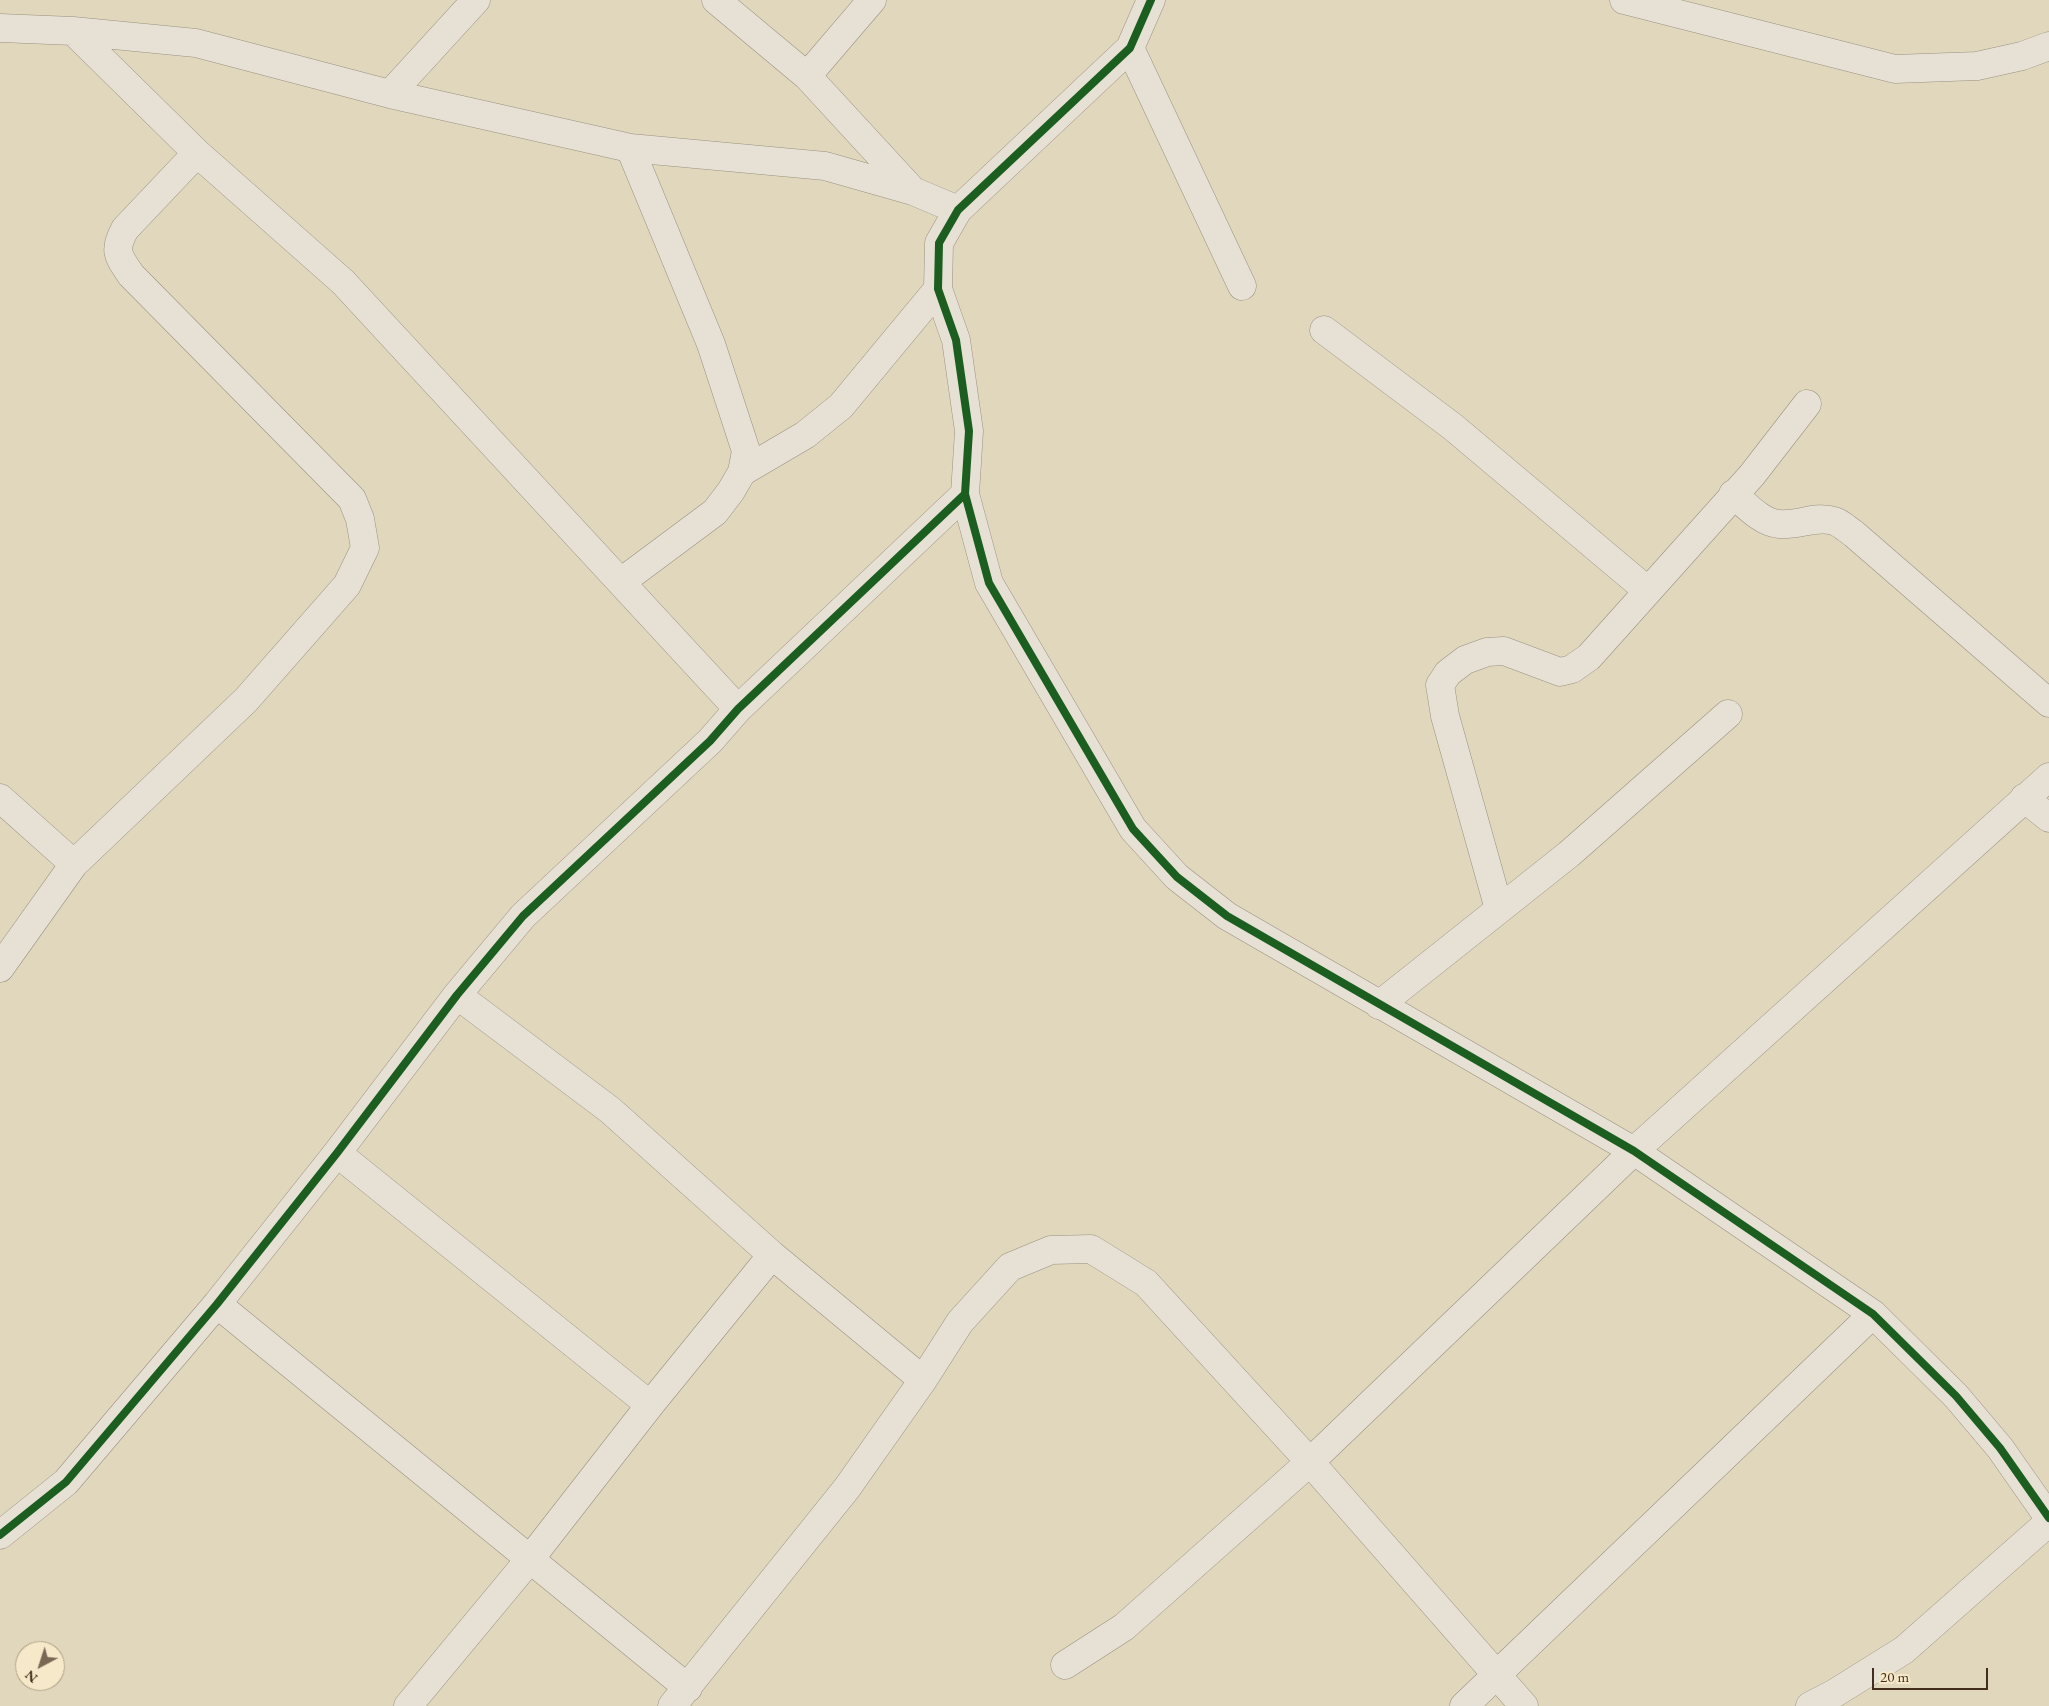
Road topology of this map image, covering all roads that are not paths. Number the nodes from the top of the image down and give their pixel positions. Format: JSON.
{"nodes":[{"id":1,"x":476,"y":0,"type":"edge"},
{"id":2,"x":716,"y":0,"type":"edge"},
{"id":3,"x":872,"y":0,"type":"edge"},
{"id":4,"x":1151,"y":0,"type":"edge"},
{"id":5,"x":1624,"y":0,"type":"edge"},
{"id":6,"x":0,"y":28,"type":"edge"},
{"id":7,"x":73,"y":31,"type":"junction"},
{"id":8,"x":2049,"y":46,"type":"edge"},
{"id":9,"x":1130,"y":48,"type":"junction"},
{"id":10,"x":807,"y":76,"type":"junction"},
{"id":11,"x":390,"y":94,"type":"junction"},
{"id":12,"x":630,"y":148,"type":"junction"},
{"id":13,"x":197,"y":153,"type":"junction"},
{"id":14,"x":914,"y":191,"type":"junction"},
{"id":15,"x":958,"y":210,"type":"junction"},
{"id":16,"x":1242,"y":286,"type":"dead end"},
{"id":17,"x":938,"y":289,"type":"junction"},
{"id":18,"x":1324,"y":330,"type":"dead end"},
{"id":19,"x":1808,"y":404,"type":"dead end"},
{"id":20,"x":742,"y":472,"type":"junction"},
{"id":21,"x":965,"y":494,"type":"junction"},
{"id":22,"x":1734,"y":494,"type":"junction"},
{"id":23,"x":621,"y":582,"type":"junction"},
{"id":24,"x":1648,"y":591,"type":"junction"},
{"id":25,"x":2049,"y":703,"type":"edge"},
{"id":26,"x":738,"y":709,"type":"junction"},
{"id":27,"x":1728,"y":714,"type":"dead end"},
{"id":28,"x":2049,"y":777,"type":"edge"},
{"id":29,"x":0,"y":798,"type":"edge"},
{"id":30,"x":2024,"y":798,"type":"junction"},
{"id":31,"x":2049,"y":818,"type":"edge"},
{"id":32,"x":74,"y":864,"type":"junction"},
{"id":33,"x":1499,"y":909,"type":"junction"},
{"id":34,"x":0,"y":968,"type":"edge"},
{"id":35,"x":457,"y":995,"type":"junction"},
{"id":36,"x":1379,"y":1005,"type":"junction"},
{"id":37,"x":1634,"y":1151,"type":"junction"},
{"id":38,"x":337,"y":1153,"type":"junction"},
{"id":39,"x":772,"y":1255,"type":"junction"},
{"id":40,"x":217,"y":1304,"type":"junction"},
{"id":41,"x":1873,"y":1314,"type":"junction"},
{"id":42,"x":923,"y":1380,"type":"junction"},
{"id":43,"x":650,"y":1405,"type":"junction"},
{"id":44,"x":1310,"y":1462,"type":"junction"},
{"id":45,"x":2049,"y":1518,"type":"edge"},
{"id":46,"x":2049,"y":1522,"type":"edge"},
{"id":47,"x":0,"y":1534,"type":"edge"},
{"id":48,"x":530,"y":1559,"type":"junction"},
{"id":49,"x":1065,"y":1665,"type":"dead end"},
{"id":50,"x":1496,"y":1675,"type":"junction"},
{"id":51,"x":680,"y":1697,"type":"edge"},
{"id":52,"x":408,"y":1706,"type":"edge"},
{"id":53,"x":1464,"y":1706,"type":"edge"},
{"id":54,"x":1524,"y":1706,"type":"edge"},
{"id":55,"x":1810,"y":1706,"type":"edge"}],
"edges":[{"from":1,"to":11,"type":"street"},
{"from":2,"to":10,"type":"street"},
{"from":3,"to":10,"type":"street"},
{"from":4,"to":9,"type":"street"},
{"from":5,"to":8,"type":"street"},
{"from":6,"to":7,"type":"street"},
{"from":7,"to":11,"type":"street"},
{"from":7,"to":13,"type":"street"},
{"from":9,"to":15,"type":"street"},
{"from":9,"to":16,"type":"street"},
{"from":10,"to":14,"type":"street"},
{"from":11,"to":12,"type":"street"},
{"from":12,"to":14,"type":"street"},
{"from":12,"to":20,"type":"street"},
{"from":13,"to":23,"type":"street"},
{"from":13,"to":32,"type":"street"},
{"from":14,"to":15,"type":"street"},
{"from":15,"to":17,"type":"street"},
{"from":17,"to":20,"type":"street"},
{"from":17,"to":21,"type":"street"},
{"from":18,"to":24,"type":"street"},
{"from":19,"to":22,"type":"street"},
{"from":20,"to":23,"type":"street"},
{"from":21,"to":26,"type":"street"},
{"from":21,"to":36,"type":"street"},
{"from":22,"to":24,"type":"street"},
{"from":22,"to":25,"type":"street"},
{"from":23,"to":26,"type":"street"},
{"from":24,"to":33,"type":"street"},
{"from":26,"to":35,"type":"street"},
{"from":27,"to":33,"type":"street"},
{"from":28,"to":30,"type":"street"},
{"from":29,"to":32,"type":"street"},
{"from":30,"to":31,"type":"street"},
{"from":30,"to":37,"type":"street"},
{"from":32,"to":34,"type":"street"},
{"from":33,"to":36,"type":"street"},
{"from":35,"to":38,"type":"street"},
{"from":35,"to":39,"type":"street"},
{"from":36,"to":37,"type":"street"},
{"from":37,"to":41,"type":"street"},
{"from":37,"to":44,"type":"street"},
{"from":38,"to":40,"type":"street"},
{"from":38,"to":43,"type":"street"},
{"from":39,"to":42,"type":"street"},
{"from":39,"to":43,"type":"street"},
{"from":40,"to":47,"type":"street"},
{"from":40,"to":48,"type":"street"},
{"from":41,"to":45,"type":"street"},
{"from":41,"to":50,"type":"street"},
{"from":42,"to":44,"type":"street"},
{"from":42,"to":51,"type":"street"},
{"from":43,"to":48,"type":"street"},
{"from":44,"to":49,"type":"street"},
{"from":44,"to":50,"type":"street"},
{"from":46,"to":55,"type":"street"},
{"from":48,"to":51,"type":"street"},
{"from":48,"to":52,"type":"street"},
{"from":50,"to":53,"type":"street"},
{"from":50,"to":54,"type":"street"}]}
